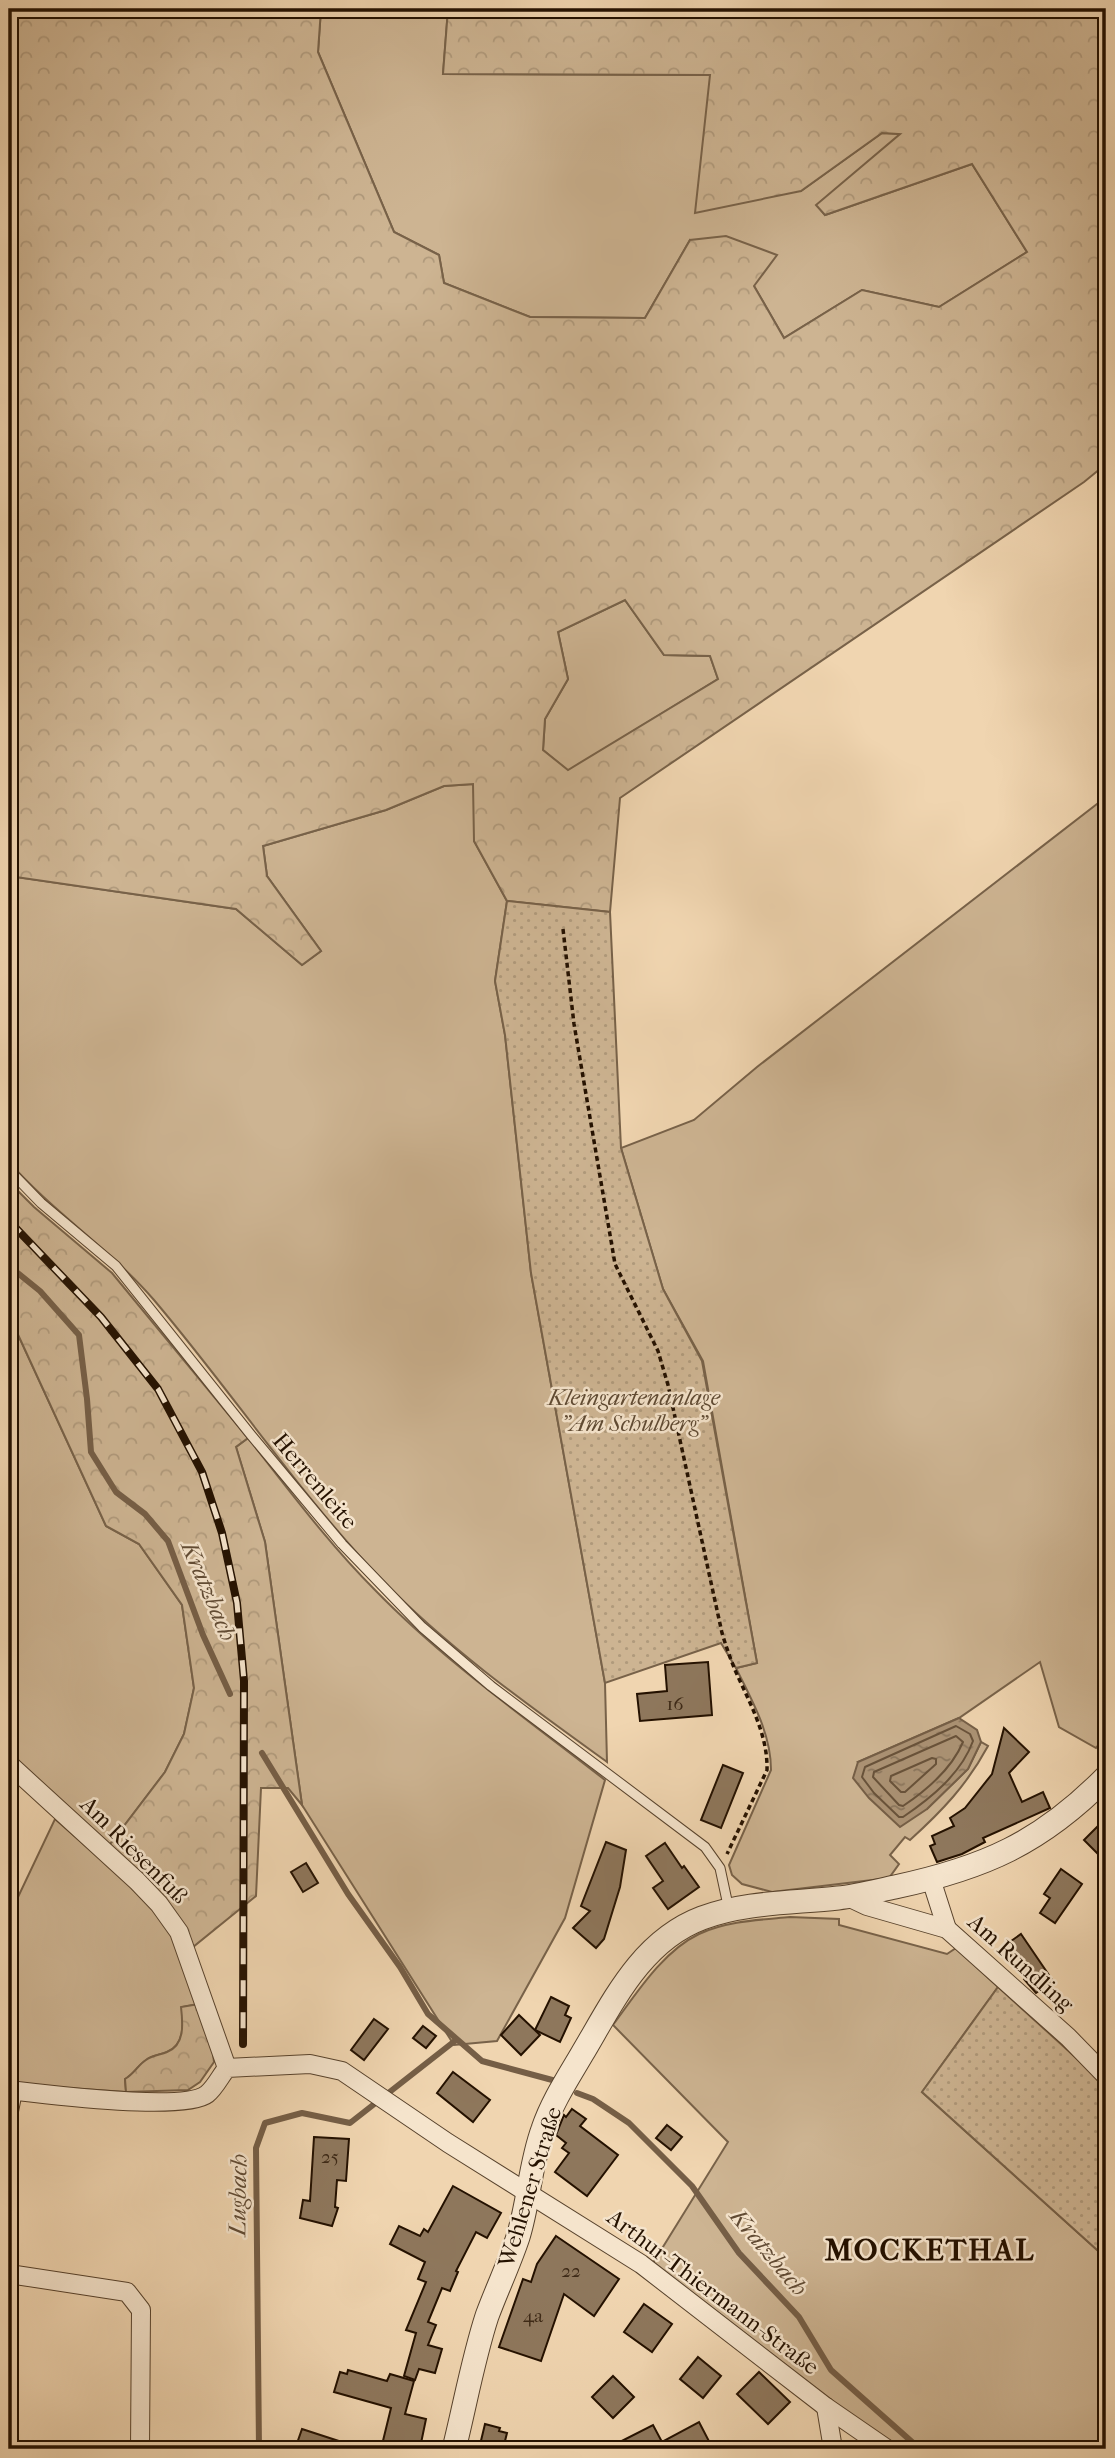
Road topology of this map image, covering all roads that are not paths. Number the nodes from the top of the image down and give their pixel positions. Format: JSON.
{"nodes":[{"id":1,"x":9,"y":1170,"type":"edge"},
{"id":2,"x":9,"y":1764,"type":"edge"},
{"id":3,"x":1106,"y":1777,"type":"edge"},
{"id":4,"x":931,"y":1879,"type":"junction"},
{"id":5,"x":848,"y":1897,"type":"junction"},
{"id":6,"x":729,"y":1910,"type":"junction"},
{"id":7,"x":947,"y":1929,"type":"junction"},
{"id":8,"x":227,"y":2068,"type":"junction"},
{"id":9,"x":1106,"y":2076,"type":"edge"},
{"id":10,"x":11,"y":2091,"type":"edge"},
{"id":11,"x":9,"y":2111,"type":"edge"},
{"id":12,"x":527,"y":2191,"type":"junction"},
{"id":13,"x":9,"y":2274,"type":"edge"},
{"id":14,"x":826,"y":2407,"type":"junction"},
{"id":15,"x":140,"y":2449,"type":"edge"},
{"id":16,"x":454,"y":2449,"type":"edge"},
{"id":17,"x":833,"y":2449,"type":"edge"},
{"id":18,"x":885,"y":2449,"type":"edge"}],
"edges":[{"from":1,"to":6,"type":"lane","name":"Herrenleite"},
{"from":2,"to":8,"type":"street","name":"Am Riesenfuß"},
{"from":3,"to":4,"type":"street","name":"Wehlener Straße"},
{"from":4,"to":5,"type":"street","name":"Wehlener Straße"},
{"from":4,"to":7,"type":"street"},
{"from":5,"to":6,"type":"street","name":"Wehlener Straße"},
{"from":5,"to":7,"type":"street","name":"Am Rundling"},
{"from":6,"to":12,"type":"street","name":"Wehlener Straße"},
{"from":7,"to":9,"type":"street","name":"Am Rundling"},
{"from":8,"to":10,"type":"street"},
{"from":8,"to":12,"type":"street","name":"Arthur-Thiermann-Straße"},
{"from":10,"to":11,"type":"street"},
{"from":12,"to":14,"type":"street","name":"Arthur-Thiermann-Straße"},
{"from":12,"to":16,"type":"street","name":"Wehlener Straße"},
{"from":13,"to":15,"type":"street"},
{"from":14,"to":17,"type":"street"},
{"from":14,"to":18,"type":"street","name":"Arthur-Thiermann-Straße"}]}
